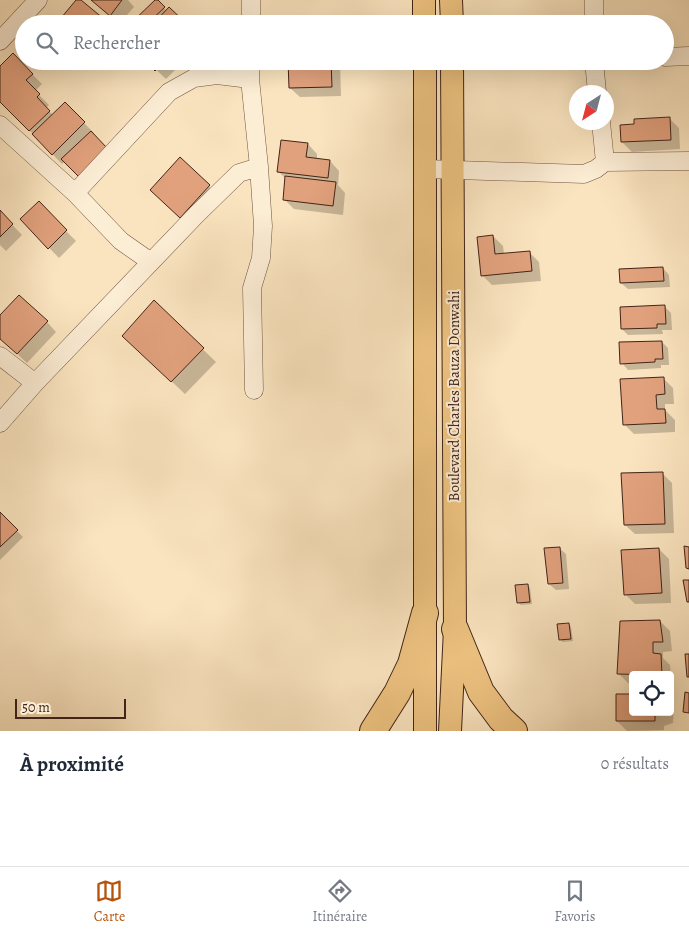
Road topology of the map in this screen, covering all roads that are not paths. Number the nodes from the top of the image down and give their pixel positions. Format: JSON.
{"nodes":[{"id":1,"x":38,"y":0,"type":"edge"},
{"id":2,"x":251,"y":0,"type":"edge"},
{"id":3,"x":424,"y":0,"type":"edge"},
{"id":4,"x":451,"y":0,"type":"edge"},
{"id":5,"x":594,"y":0,"type":"edge"},
{"id":6,"x":24,"y":15,"type":"edge"},
{"id":7,"x":251,"y":15,"type":"edge"},
{"id":8,"x":424,"y":15,"type":"edge"},
{"id":9,"x":452,"y":15,"type":"edge"},
{"id":10,"x":594,"y":15,"type":"edge"},
{"id":11,"x":15,"y":25,"type":"edge"},
{"id":12,"x":0,"y":41,"type":"edge"},
{"id":13,"x":689,"y":56,"type":"edge"},
{"id":14,"x":674,"y":57,"type":"edge"},
{"id":15,"x":250,"y":70,"type":"edge"},
{"id":16,"x":424,"y":70,"type":"edge"},
{"id":17,"x":452,"y":70,"type":"edge"},
{"id":18,"x":595,"y":70,"type":"edge"},
{"id":19,"x":250,"y":79,"type":"junction"},
{"id":20,"x":596,"y":85,"type":"edge"},
{"id":21,"x":0,"y":125,"type":"edge"},
{"id":22,"x":602,"y":130,"type":"edge"},
{"id":23,"x":689,"y":161,"type":"edge"},
{"id":24,"x":605,"y":162,"type":"junction"},
{"id":25,"x":259,"y":166,"type":"junction"},
{"id":26,"x":425,"y":169,"type":"junction"},
{"id":27,"x":453,"y":171,"type":"junction"},
{"id":28,"x":75,"y":193,"type":"junction"},
{"id":29,"x":151,"y":262,"type":"junction"},
{"id":30,"x":0,"y":356,"type":"edge"},
{"id":31,"x":35,"y":383,"type":"junction"},
{"id":32,"x":254,"y":390,"type":"dead end"},
{"id":33,"x":0,"y":423,"type":"edge"},
{"id":34,"x":425,"y":613,"type":"junction"},
{"id":35,"x":455,"y":629,"type":"junction"},
{"id":36,"x":373,"y":731,"type":"edge"},
{"id":37,"x":425,"y":731,"type":"edge"},
{"id":38,"x":450,"y":731,"type":"edge"},
{"id":39,"x":514,"y":731,"type":"edge"}],
"edges":[{"from":1,"to":6,"type":"street"},
{"from":2,"to":7,"type":"street"},
{"from":3,"to":8,"type":"main road"},
{"from":4,"to":9,"type":"main road"},
{"from":5,"to":10,"type":"street"},
{"from":11,"to":12,"type":"street"},
{"from":13,"to":14,"type":"street"},
{"from":15,"to":19,"type":"street"},
{"from":16,"to":26,"type":"main road","name":"Boulevard Charles Bauza Donwahi"},
{"from":17,"to":27,"type":"main road","name":"Boulevard Charles Bauza Donwahi"},
{"from":18,"to":20,"type":"street"},
{"from":19,"to":25,"type":"street"},
{"from":19,"to":28,"type":"street"},
{"from":21,"to":28,"type":"street"},
{"from":22,"to":24,"type":"street"},
{"from":23,"to":24,"type":"street"},
{"from":24,"to":27,"type":"street"},
{"from":25,"to":29,"type":"street"},
{"from":25,"to":32,"type":"street"},
{"from":26,"to":27,"type":"street"},
{"from":26,"to":34,"type":"main road","name":"Boulevard Charles Bauza Donwahi"},
{"from":27,"to":35,"type":"main road","name":"Boulevard Charles Bauza Donwahi"},
{"from":28,"to":29,"type":"street"},
{"from":29,"to":31,"type":"street"},
{"from":30,"to":31,"type":"street"},
{"from":31,"to":33,"type":"street"},
{"from":34,"to":36,"type":"highway"},
{"from":34,"to":37,"type":"main road","name":"Boulevard Charles Bauza Donwahi"},
{"from":35,"to":38,"type":"main road","name":"Boulevard Charles Bauza Donwahi"},
{"from":35,"to":39,"type":"highway"}]}
